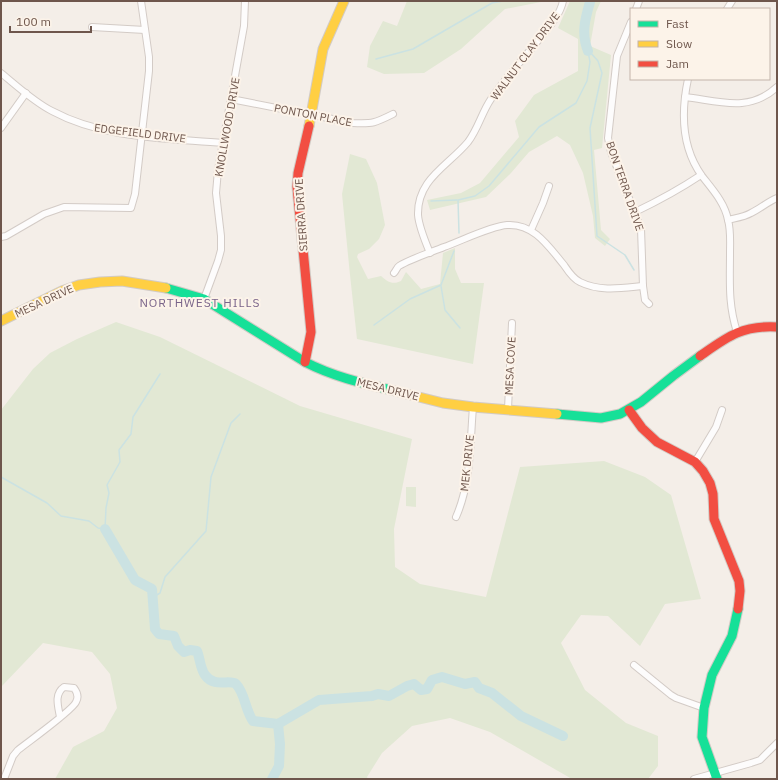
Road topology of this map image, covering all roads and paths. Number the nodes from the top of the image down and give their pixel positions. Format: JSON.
{"nodes":[{"id":1,"x":141,"y":1,"type":"edge"},
{"id":2,"x":246,"y":1,"type":"edge"},
{"id":3,"x":344,"y":1,"type":"edge"},
{"id":4,"x":563,"y":1,"type":"edge"},
{"id":5,"x":630,"y":24,"type":"edge"},
{"id":6,"x":92,"y":27,"type":"dead end"},
{"id":7,"x":145,"y":30,"type":"junction"},
{"id":8,"x":1,"y":73,"type":"edge"},
{"id":9,"x":688,"y":80,"type":"edge"},
{"id":10,"x":777,"y":87,"type":"edge"},
{"id":11,"x":26,"y":93,"type":"junction"},
{"id":12,"x":685,"y":97,"type":"junction"},
{"id":13,"x":231,"y":100,"type":"junction"},
{"id":14,"x":393,"y":114,"type":"dead end"},
{"id":15,"x":311,"y":115,"type":"junction"},
{"id":16,"x":1,"y":128,"type":"edge"},
{"id":17,"x":141,"y":136,"type":"junction"},
{"id":18,"x":222,"y":143,"type":"junction"},
{"id":19,"x":701,"y":174,"type":"junction"},
{"id":20,"x":549,"y":186,"type":"dead end"},
{"id":21,"x":777,"y":198,"type":"edge"},
{"id":22,"x":635,"y":212,"type":"junction"},
{"id":23,"x":728,"y":220,"type":"junction"},
{"id":24,"x":531,"y":230,"type":"junction"},
{"id":25,"x":1,"y":237,"type":"edge"},
{"id":26,"x":430,"y":252,"type":"junction"},
{"id":27,"x":394,"y":273,"type":"dead end"},
{"id":28,"x":643,"y":286,"type":"junction"},
{"id":29,"x":204,"y":299,"type":"junction"},
{"id":30,"x":649,"y":304,"type":"dead end"},
{"id":31,"x":1,"y":321,"type":"edge"},
{"id":32,"x":512,"y":323,"type":"dead end"},
{"id":33,"x":777,"y":327,"type":"edge"},
{"id":34,"x":737,"y":332,"type":"junction"},
{"id":35,"x":305,"y":362,"type":"junction"},
{"id":36,"x":473,"y":407,"type":"junction"},
{"id":37,"x":508,"y":409,"type":"junction"},
{"id":38,"x":629,"y":410,"type":"junction"},
{"id":39,"x":722,"y":410,"type":"dead end"},
{"id":40,"x":695,"y":462,"type":"junction"},
{"id":41,"x":456,"y":517,"type":"dead end"},
{"id":42,"x":634,"y":665,"type":"dead end"},
{"id":43,"x":704,"y":708,"type":"junction"},
{"id":44,"x":60,"y":717,"type":"junction"},
{"id":45,"x":777,"y":743,"type":"edge"},
{"id":46,"x":716,"y":776,"type":"edge"},
{"id":47,"x":4,"y":779,"type":"edge"},
{"id":48,"x":694,"y":779,"type":"edge"}],
"edges":[{"from":1,"to":7,"type":"street"},
{"from":2,"to":13,"type":"street","name":"KNOLLWOOD DRIVE"},
{"from":3,"to":15,"type":"street","name":"SIERRA DRIVE"},
{"from":4,"to":26,"type":"street","name":"WALNUT CLAY DRIVE"},
{"from":5,"to":22,"type":"street","name":"BON TERRA DRIVE"},
{"from":6,"to":7,"type":"street"},
{"from":7,"to":17,"type":"street"},
{"from":8,"to":11,"type":"street","name":"EDGEFIELD DRIVE"},
{"from":9,"to":12,"type":"street"},
{"from":10,"to":12,"type":"street"},
{"from":11,"to":16,"type":"street"},
{"from":11,"to":17,"type":"street","name":"EDGEFIELD DRIVE"},
{"from":12,"to":19,"type":"street"},
{"from":13,"to":15,"type":"street","name":"PONTON PLACE"},
{"from":13,"to":18,"type":"street","name":"KNOLLWOOD DRIVE"},
{"from":14,"to":15,"type":"street","name":"PONTON PLACE"},
{"from":15,"to":35,"type":"street","name":"SIERRA DRIVE"},
{"from":17,"to":18,"type":"street","name":"EDGEFIELD DRIVE"},
{"from":17,"to":25,"type":"street"},
{"from":18,"to":29,"type":"street","name":"KNOLLWOOD DRIVE"},
{"from":19,"to":22,"type":"street"},
{"from":19,"to":23,"type":"street"},
{"from":20,"to":24,"type":"street"},
{"from":21,"to":23,"type":"street"},
{"from":22,"to":28,"type":"street","name":"BON TERRA DRIVE"},
{"from":23,"to":34,"type":"street"},
{"from":24,"to":26,"type":"street"},
{"from":24,"to":28,"type":"street"},
{"from":26,"to":27,"type":"street"},
{"from":28,"to":30,"type":"street","name":"BON TERRA DRIVE"},
{"from":29,"to":31,"type":"street","name":"MESA DRIVE"},
{"from":29,"to":35,"type":"street","name":"MESA DRIVE"},
{"from":32,"to":37,"type":"street","name":"MESA COVE"},
{"from":33,"to":34,"type":"street","name":"MESA DRIVE"},
{"from":34,"to":38,"type":"street","name":"MESA DRIVE"},
{"from":35,"to":36,"type":"street","name":"MESA DRIVE"},
{"from":36,"to":37,"type":"street","name":"MESA DRIVE"},
{"from":36,"to":41,"type":"street","name":"MEK DRIVE"},
{"from":37,"to":38,"type":"street","name":"MESA DRIVE"},
{"from":38,"to":40,"type":"street"},
{"from":39,"to":40,"type":"street"},
{"from":40,"to":43,"type":"street"},
{"from":42,"to":43,"type":"street"},
{"from":43,"to":46,"type":"street"},
{"from":44,"to":44,"type":"street"},
{"from":44,"to":47,"type":"street"},
{"from":45,"to":46,"type":"street"},
{"from":46,"to":48,"type":"street"}]}
